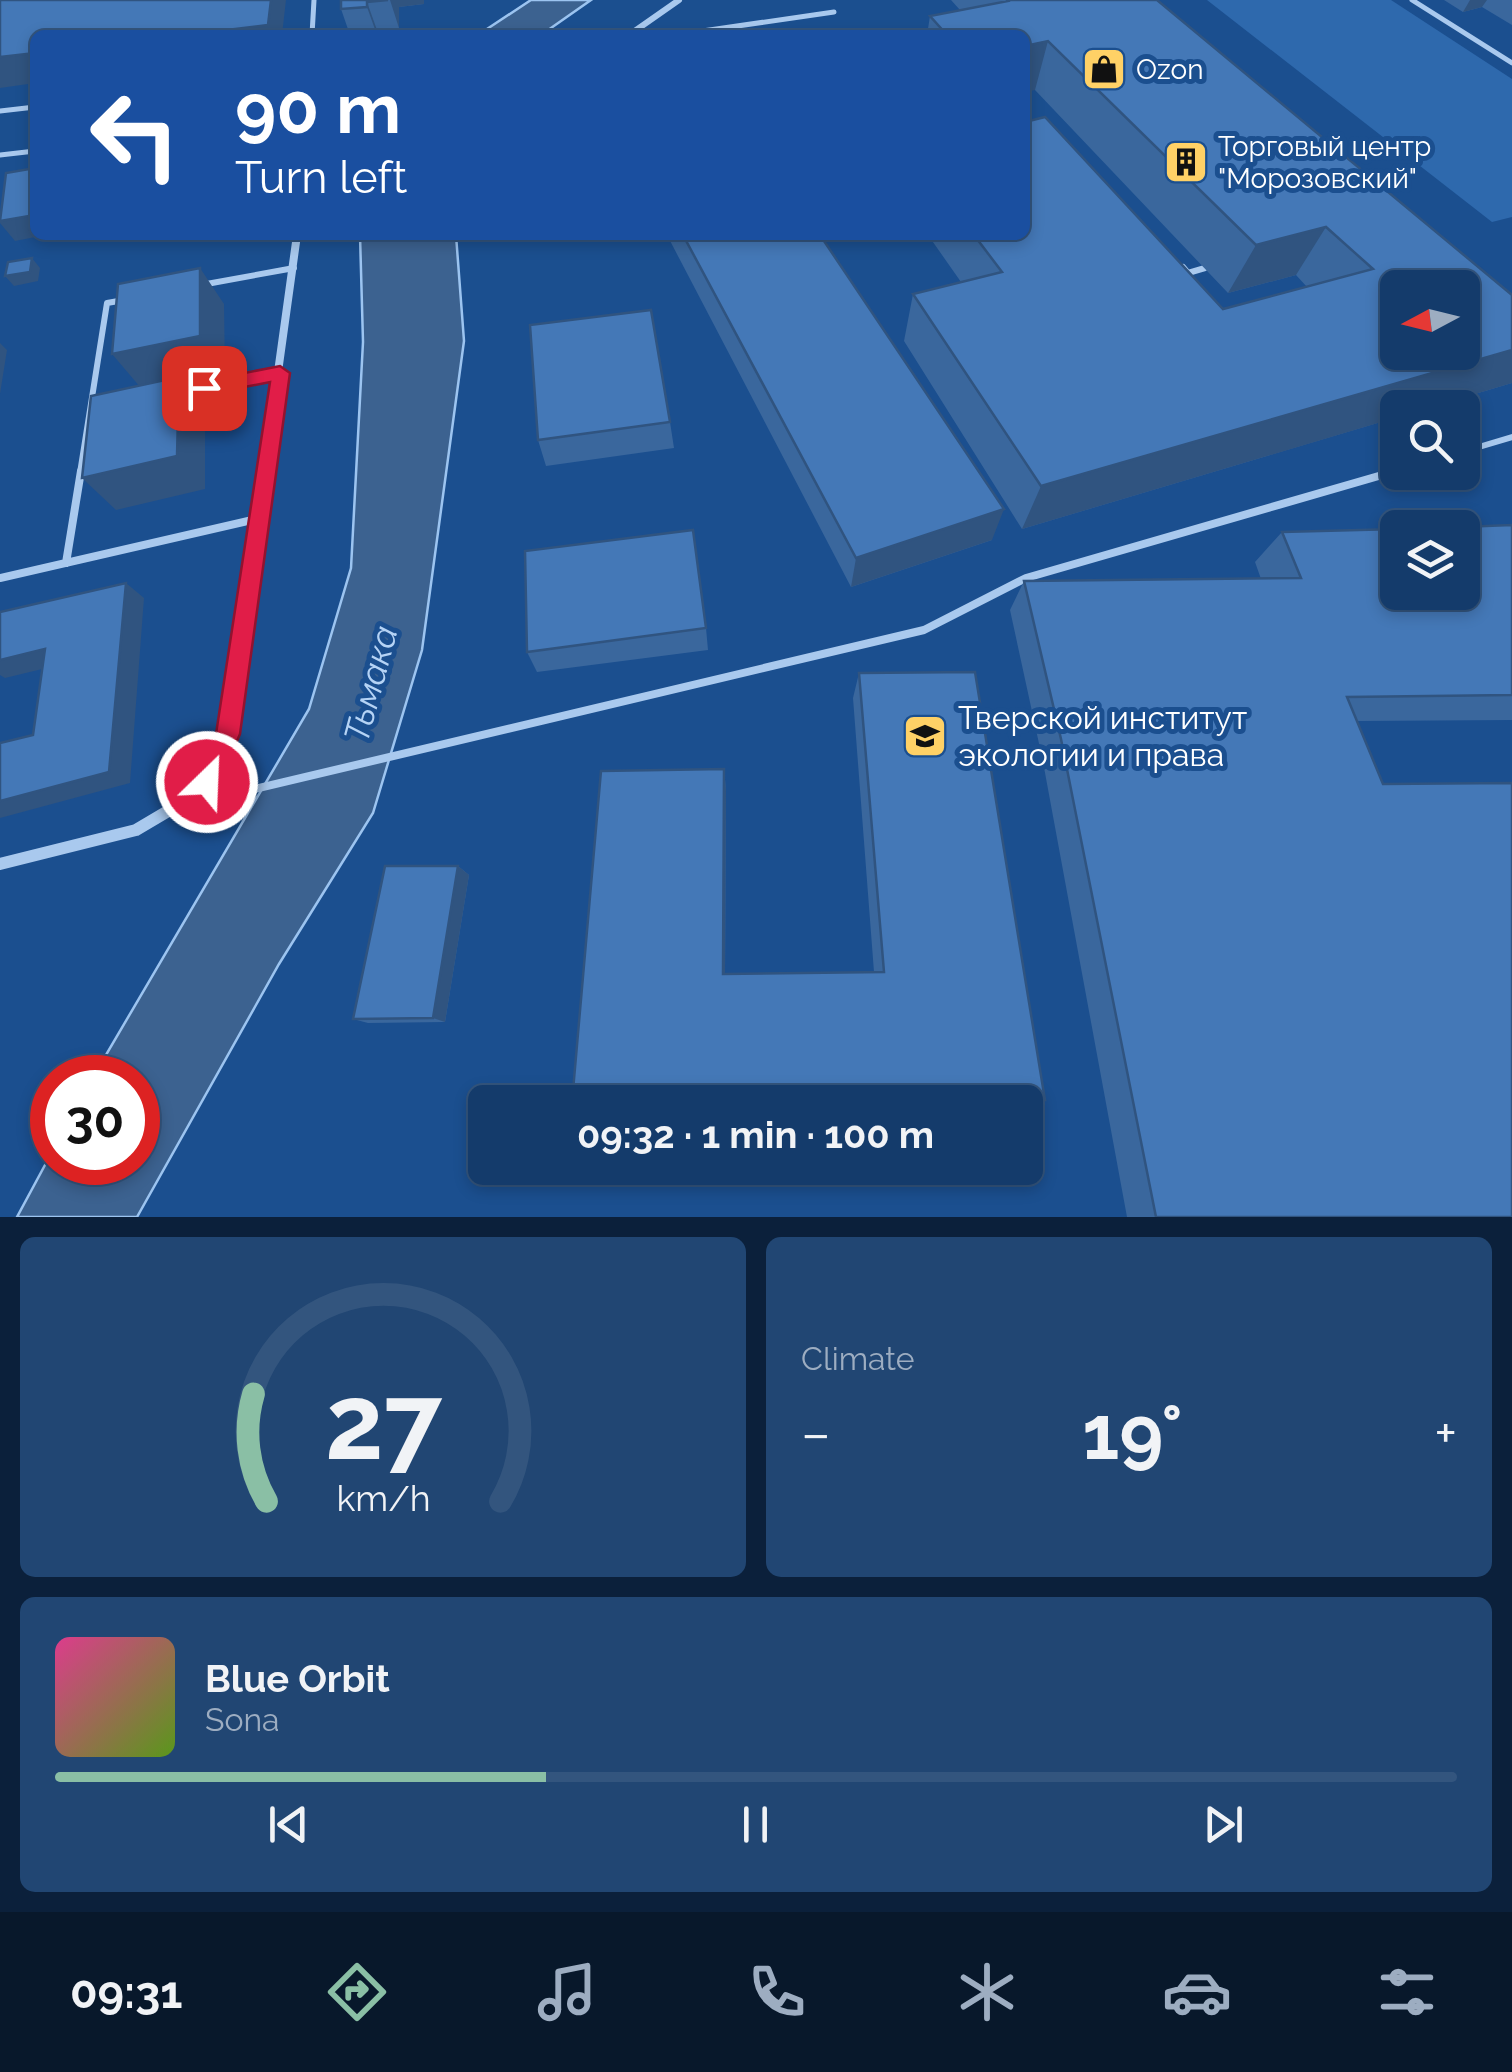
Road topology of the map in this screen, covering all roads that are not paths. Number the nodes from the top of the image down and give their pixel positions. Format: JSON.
{"nodes":[{"id":1,"x":314,"y":0,"type":"edge"},
{"id":2,"x":679,"y":0,"type":"edge"},
{"id":3,"x":1412,"y":0,"type":"edge"},
{"id":4,"x":834,"y":12,"type":"dead end"},
{"id":5,"x":312,"y":30,"type":"edge"},
{"id":6,"x":637,"y":30,"type":"edge"},
{"id":7,"x":709,"y":30,"type":"edge"},
{"id":8,"x":1512,"y":63,"type":"edge"},
{"id":9,"x":30,"y":108,"type":"edge"},
{"id":10,"x":0,"y":111,"type":"edge"},
{"id":11,"x":30,"y":152,"type":"edge"},
{"id":12,"x":0,"y":156,"type":"edge"},
{"id":13,"x":297,"y":240,"type":"edge"},
{"id":14,"x":1175,"y":259,"type":"edge"},
{"id":15,"x":294,"y":268,"type":"junction"},
{"id":16,"x":1205,"y":268,"type":"dead end"},
{"id":17,"x":182,"y":289,"type":"edge"},
{"id":18,"x":126,"y":299,"type":"edge"},
{"id":19,"x":280,"y":373,"type":"junction"},
{"id":20,"x":165,"y":396,"type":"edge"},
{"id":21,"x":108,"y":408,"type":"edge"},
{"id":22,"x":88,"y":411,"type":"junction"},
{"id":23,"x":1512,"y":437,"type":"edge"},
{"id":24,"x":1480,"y":447,"type":"edge"},
{"id":25,"x":1380,"y":475,"type":"edge"},
{"id":26,"x":261,"y":518,"type":"junction"},
{"id":27,"x":66,"y":564,"type":"junction"},
{"id":28,"x":0,"y":578,"type":"edge"},
{"id":29,"x":207,"y":782,"type":"junction"},
{"id":30,"x":0,"y":864,"type":"edge"}],
"edges":[{"from":1,"to":5,"type":"lane"},
{"from":2,"to":6,"type":"street"},
{"from":3,"to":8,"type":"lane"},
{"from":4,"to":7,"type":"lane"},
{"from":9,"to":10,"type":"lane"},
{"from":11,"to":12,"type":"lane"},
{"from":13,"to":15,"type":"street"},
{"from":14,"to":16,"type":"lane"},
{"from":15,"to":17,"type":"lane"},
{"from":15,"to":19,"type":"street"},
{"from":18,"to":22,"type":"lane"},
{"from":19,"to":20,"type":"lane"},
{"from":19,"to":26,"type":"street"},
{"from":21,"to":22,"type":"lane"},
{"from":22,"to":27,"type":"lane"},
{"from":23,"to":24,"type":"lane"},
{"from":25,"to":29,"type":"lane"},
{"from":26,"to":27,"type":"lane"},
{"from":26,"to":29,"type":"street"},
{"from":27,"to":28,"type":"lane"},
{"from":29,"to":30,"type":"street"}]}
